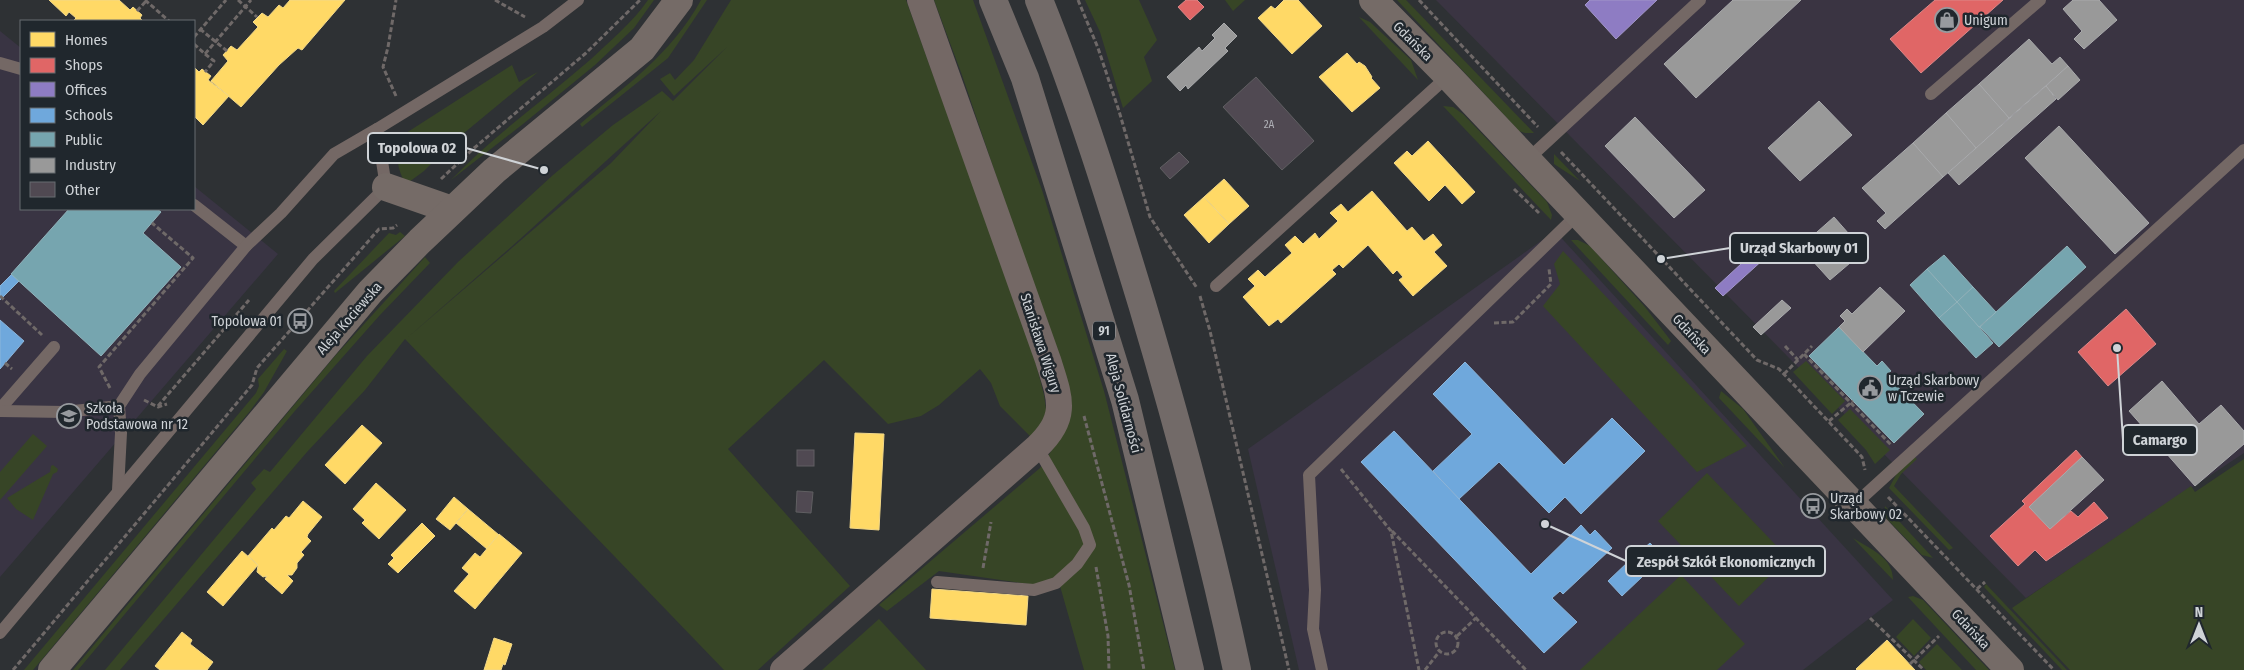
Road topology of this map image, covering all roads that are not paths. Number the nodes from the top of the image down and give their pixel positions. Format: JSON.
{"nodes":[{"id":1,"x":578,"y":0,"type":"edge"},
{"id":2,"x":679,"y":0,"type":"edge"},
{"id":3,"x":920,"y":0,"type":"edge"},
{"id":4,"x":993,"y":0,"type":"edge"},
{"id":5,"x":1039,"y":0,"type":"edge"},
{"id":6,"x":1373,"y":0,"type":"edge"},
{"id":7,"x":1700,"y":0,"type":"edge"},
{"id":8,"x":2040,"y":0,"type":"edge"},
{"id":9,"x":0,"y":63,"type":"edge"},
{"id":10,"x":20,"y":69,"type":"edge"},
{"id":11,"x":1448,"y":76,"type":"junction"},
{"id":12,"x":1930,"y":94,"type":"dead end"},
{"id":13,"x":377,"y":129,"type":"junction"},
{"id":14,"x":2244,"y":150,"type":"edge"},
{"id":15,"x":1527,"y":160,"type":"junction"},
{"id":16,"x":386,"y":187,"type":"junction"},
{"id":17,"x":195,"y":206,"type":"edge"},
{"id":18,"x":452,"y":210,"type":"junction"},
{"id":19,"x":1578,"y":214,"type":"junction"},
{"id":20,"x":246,"y":246,"type":"junction"},
{"id":21,"x":1216,"y":286,"type":"dead end"},
{"id":22,"x":54,"y":347,"type":"road end"},
{"id":23,"x":119,"y":406,"type":"junction"},
{"id":24,"x":0,"y":410,"type":"edge"},
{"id":25,"x":1037,"y":447,"type":"junction"},
{"id":26,"x":118,"y":490,"type":"junction"},
{"id":27,"x":1854,"y":505,"type":"junction"},
{"id":28,"x":937,"y":582,"type":"dead end"},
{"id":29,"x":0,"y":633,"type":"edge"},
{"id":30,"x":52,"y":670,"type":"edge"},
{"id":31,"x":782,"y":670,"type":"edge"},
{"id":32,"x":1190,"y":670,"type":"edge"},
{"id":33,"x":1237,"y":670,"type":"edge"},
{"id":34,"x":1322,"y":670,"type":"edge"},
{"id":35,"x":2010,"y":670,"type":"edge"}],
"edges":[{"from":1,"to":13,"type":"lane"},
{"from":2,"to":18,"type":"street","name":"Aleja Kociewska"},
{"from":3,"to":25,"type":"street","name":"Stanisława Wigury"},
{"from":4,"to":32,"type":"main road","name":"Aleja Solidarności","number":"91"},
{"from":5,"to":33,"type":"main road"},
{"from":6,"to":11,"type":"street","name":"Gdańska"},
{"from":7,"to":15,"type":"lane"},
{"from":8,"to":12,"type":"lane"},
{"from":9,"to":10,"type":"lane"},
{"from":11,"to":15,"type":"street","name":"Gdańska"},
{"from":11,"to":21,"type":"lane"},
{"from":13,"to":16,"type":"lane"},
{"from":13,"to":20,"type":"lane"},
{"from":14,"to":27,"type":"lane"},
{"from":15,"to":19,"type":"street","name":"Gdańska"},
{"from":16,"to":18,"type":"street"},
{"from":16,"to":26,"type":"lane"},
{"from":17,"to":20,"type":"lane"},
{"from":18,"to":30,"type":"street","name":"Aleja Kociewska"},
{"from":19,"to":27,"type":"street","name":"Gdańska"},
{"from":19,"to":34,"type":"lane"},
{"from":20,"to":23,"type":"lane"},
{"from":22,"to":24,"type":"lane"},
{"from":23,"to":24,"type":"lane"},
{"from":23,"to":26,"type":"lane"},
{"from":25,"to":28,"type":"lane"},
{"from":25,"to":31,"type":"street","name":"Stanisława Wigury"},
{"from":26,"to":29,"type":"lane"},
{"from":27,"to":35,"type":"street","name":"Gdańska"}]}
